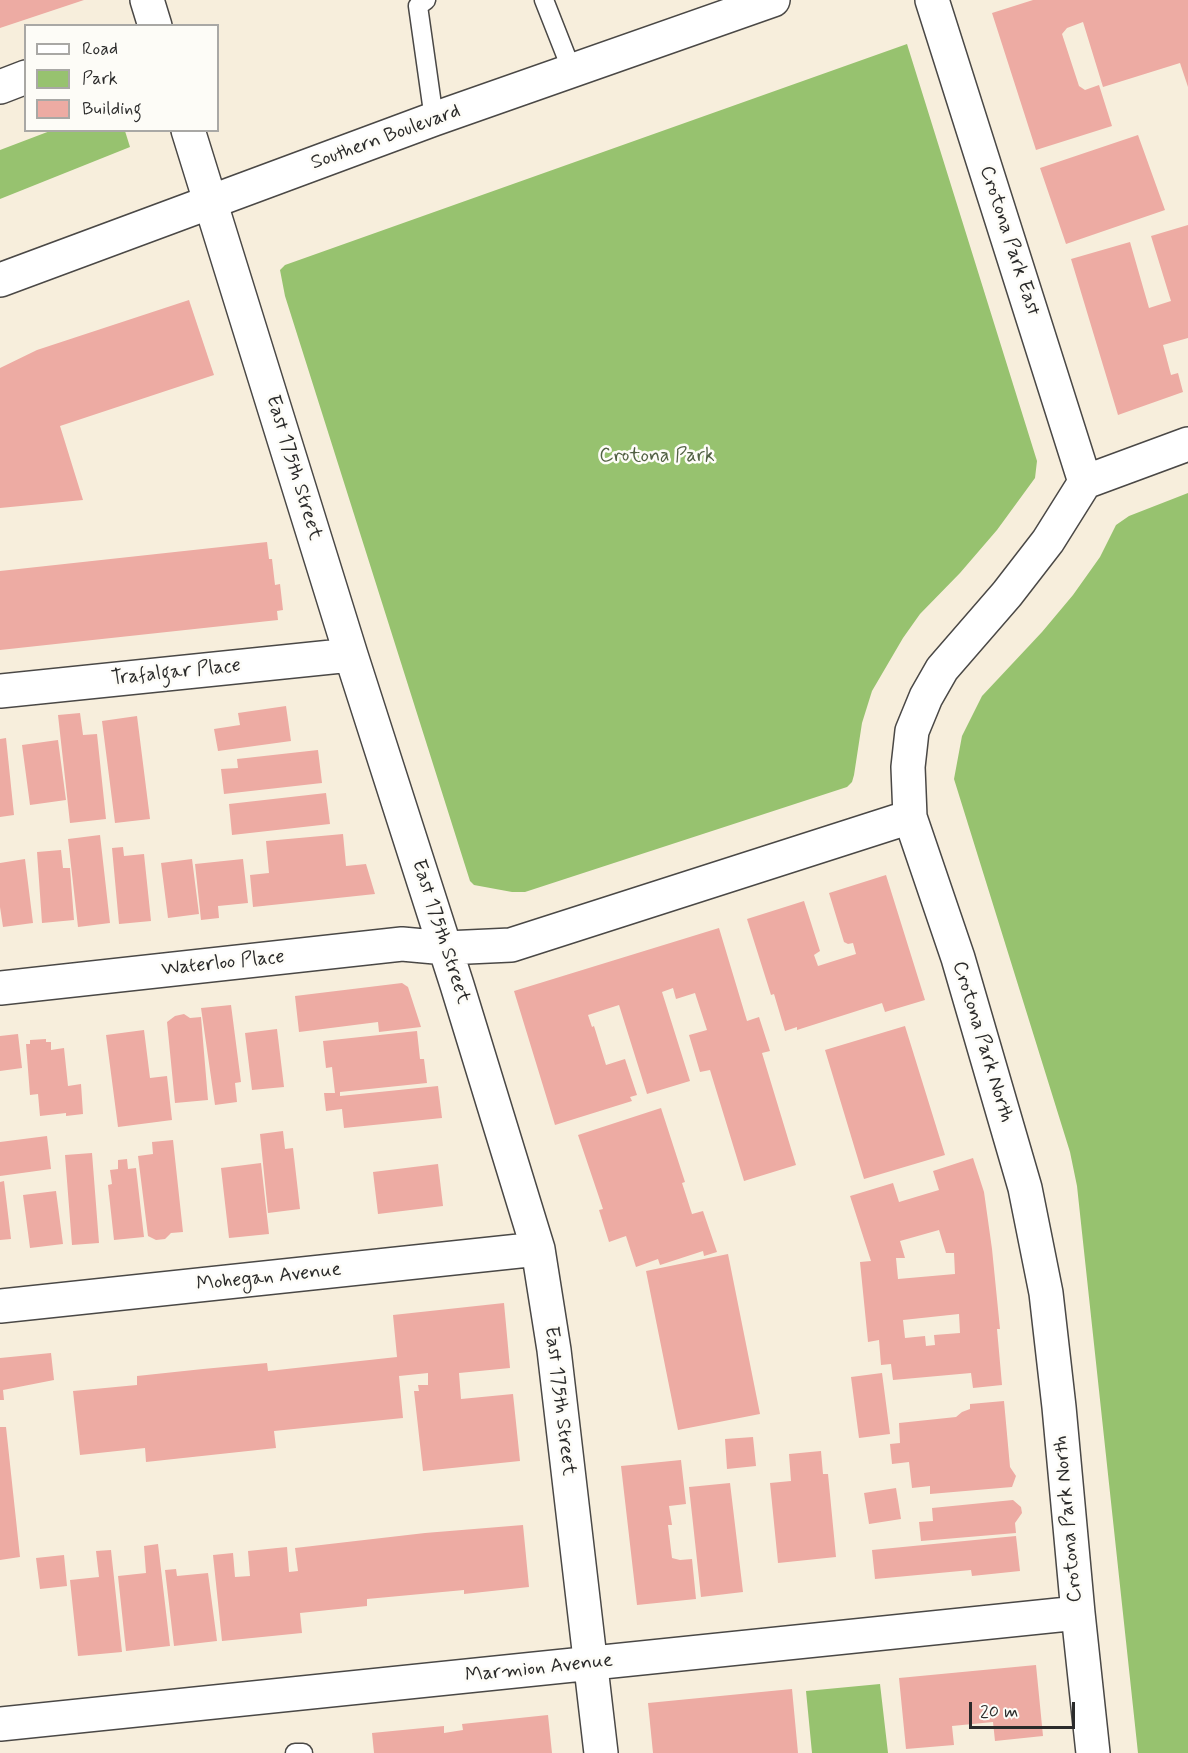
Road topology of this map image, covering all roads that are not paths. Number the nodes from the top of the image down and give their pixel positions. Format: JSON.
{"nodes":[{"id":1,"x":147,"y":0,"type":"edge"},
{"id":2,"x":426,"y":0,"type":"edge"},
{"id":3,"x":544,"y":0,"type":"edge"},
{"id":4,"x":773,"y":0,"type":"edge"},
{"id":5,"x":932,"y":0,"type":"edge"},
{"id":6,"x":154,"y":24,"type":"edge"},
{"id":7,"x":572,"y":71,"type":"junction"},
{"id":8,"x":24,"y":78,"type":"edge"},
{"id":9,"x":0,"y":87,"type":"edge"},
{"id":10,"x":434,"y":119,"type":"junction"},
{"id":11,"x":189,"y":132,"type":"edge"},
{"id":12,"x":211,"y":202,"type":"junction"},
{"id":13,"x":0,"y":280,"type":"edge"},
{"id":14,"x":1188,"y":444,"type":"edge"},
{"id":15,"x":1085,"y":482,"type":"junction"},
{"id":16,"x":351,"y":655,"type":"junction"},
{"id":17,"x":0,"y":691,"type":"edge"},
{"id":18,"x":910,"y":816,"type":"junction"},
{"id":19,"x":446,"y":948,"type":"junction"},
{"id":20,"x":0,"y":988,"type":"edge"},
{"id":21,"x":538,"y":1249,"type":"junction"},
{"id":22,"x":0,"y":1306,"type":"edge"},
{"id":23,"x":1078,"y":1613,"type":"junction"},
{"id":24,"x":591,"y":1663,"type":"junction"},
{"id":25,"x":0,"y":1724,"type":"edge"},
{"id":26,"x":295,"y":1753,"type":"edge"},
{"id":27,"x":303,"y":1753,"type":"edge"},
{"id":28,"x":601,"y":1753,"type":"edge"},
{"id":29,"x":1093,"y":1753,"type":"edge"}],
"edges":[{"from":1,"to":6,"type":"street"},
{"from":2,"to":10,"type":"lane"},
{"from":3,"to":7,"type":"lane"},
{"from":4,"to":7,"type":"street","name":"Southern Boulevard"},
{"from":5,"to":15,"type":"street","name":"Crotona Park East"},
{"from":7,"to":10,"type":"street","name":"Southern Boulevard"},
{"from":8,"to":9,"type":"street"},
{"from":10,"to":12,"type":"street","name":"Southern Boulevard"},
{"from":11,"to":12,"type":"street","name":"East 175th Street"},
{"from":12,"to":13,"type":"street","name":"Southern Boulevard"},
{"from":12,"to":16,"type":"street","name":"East 175th Street"},
{"from":14,"to":15,"type":"street"},
{"from":15,"to":18,"type":"street"},
{"from":16,"to":17,"type":"street","name":"Trafalgar Place"},
{"from":16,"to":19,"type":"street","name":"East 175th Street"},
{"from":18,"to":19,"type":"street"},
{"from":18,"to":23,"type":"street","name":"Crotona Park North"},
{"from":19,"to":20,"type":"street","name":"Waterloo Place"},
{"from":19,"to":21,"type":"street","name":"East 175th Street"},
{"from":21,"to":22,"type":"street","name":"Mohegan Avenue"},
{"from":21,"to":24,"type":"street","name":"East 175th Street"},
{"from":23,"to":24,"type":"street","name":"Marmion Avenue"},
{"from":23,"to":29,"type":"street","name":"Crotona Park North"},
{"from":24,"to":25,"type":"street","name":"Marmion Avenue"},
{"from":24,"to":28,"type":"street","name":"East 175th Street"},
{"from":26,"to":27,"type":"lane"}]}
